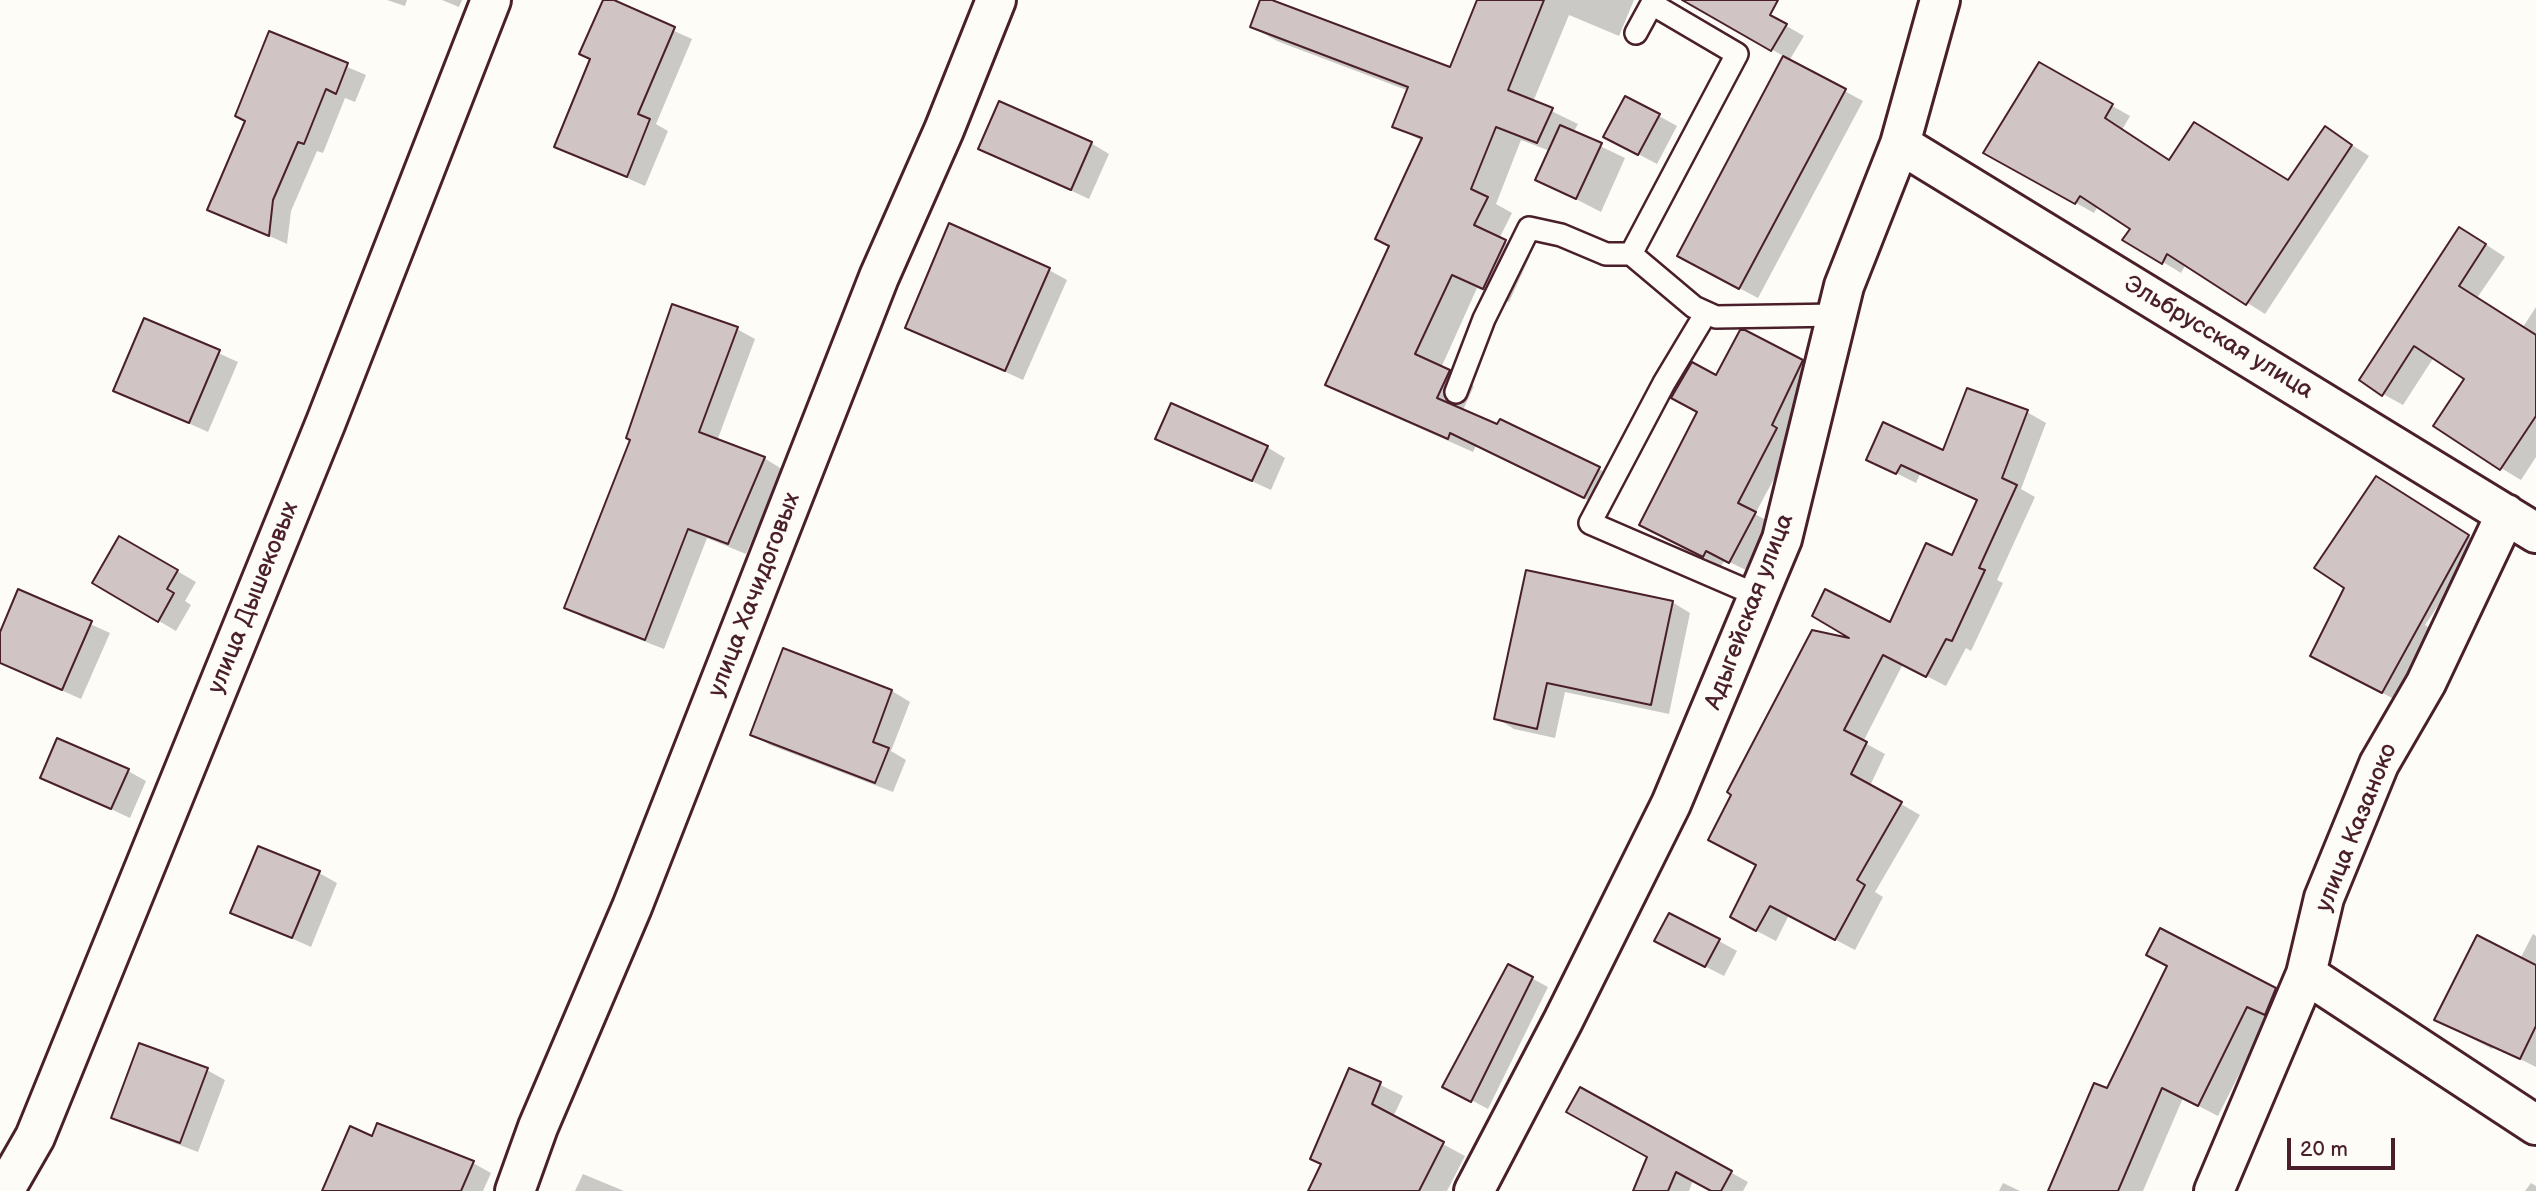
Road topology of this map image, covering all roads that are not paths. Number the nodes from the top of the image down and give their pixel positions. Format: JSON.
{"nodes":[{"id":1,"x":491,"y":0,"type":"edge"},
{"id":2,"x":996,"y":0,"type":"edge"},
{"id":3,"x":1940,"y":0,"type":"edge"},
{"id":4,"x":1653,"y":2,"type":"edge"},
{"id":5,"x":1636,"y":33,"type":"dead end"},
{"id":6,"x":1899,"y":144,"type":"junction"},
{"id":7,"x":1631,"y":254,"type":"junction"},
{"id":8,"x":1706,"y":313,"type":"junction"},
{"id":9,"x":1838,"y":315,"type":"junction"},
{"id":10,"x":1456,"y":392,"type":"dead end"},
{"id":11,"x":2521,"y":523,"type":"edge"},
{"id":12,"x":1759,"y":596,"type":"junction"},
{"id":13,"x":2306,"y":974,"type":"junction"},
{"id":14,"x":2536,"y":1125,"type":"edge"},
{"id":15,"x":4,"y":1191,"type":"edge"},
{"id":16,"x":515,"y":1191,"type":"edge"},
{"id":17,"x":1474,"y":1191,"type":"edge"},
{"id":18,"x":2214,"y":1191,"type":"edge"}],
"edges":[{"from":1,"to":15,"type":"street","name":"улица Дышековых"},
{"from":2,"to":16,"type":"street","name":"улица Хачидоговых"},
{"from":3,"to":6,"type":"street","name":"Адыгейская улица"},
{"from":4,"to":5,"type":"lane"},
{"from":4,"to":7,"type":"lane"},
{"from":6,"to":9,"type":"street","name":"Адыгейская улица"},
{"from":6,"to":11,"type":"street","name":"Эльбрусская улица"},
{"from":7,"to":8,"type":"lane"},
{"from":7,"to":10,"type":"lane"},
{"from":8,"to":9,"type":"lane"},
{"from":8,"to":12,"type":"lane"},
{"from":9,"to":12,"type":"street","name":"Адыгейская улица"},
{"from":11,"to":13,"type":"street","name":"улица Казаноко"},
{"from":12,"to":17,"type":"street","name":"Адыгейская улица"},
{"from":13,"to":14,"type":"street"},
{"from":13,"to":18,"type":"street","name":"улица Казаноко"}]}
